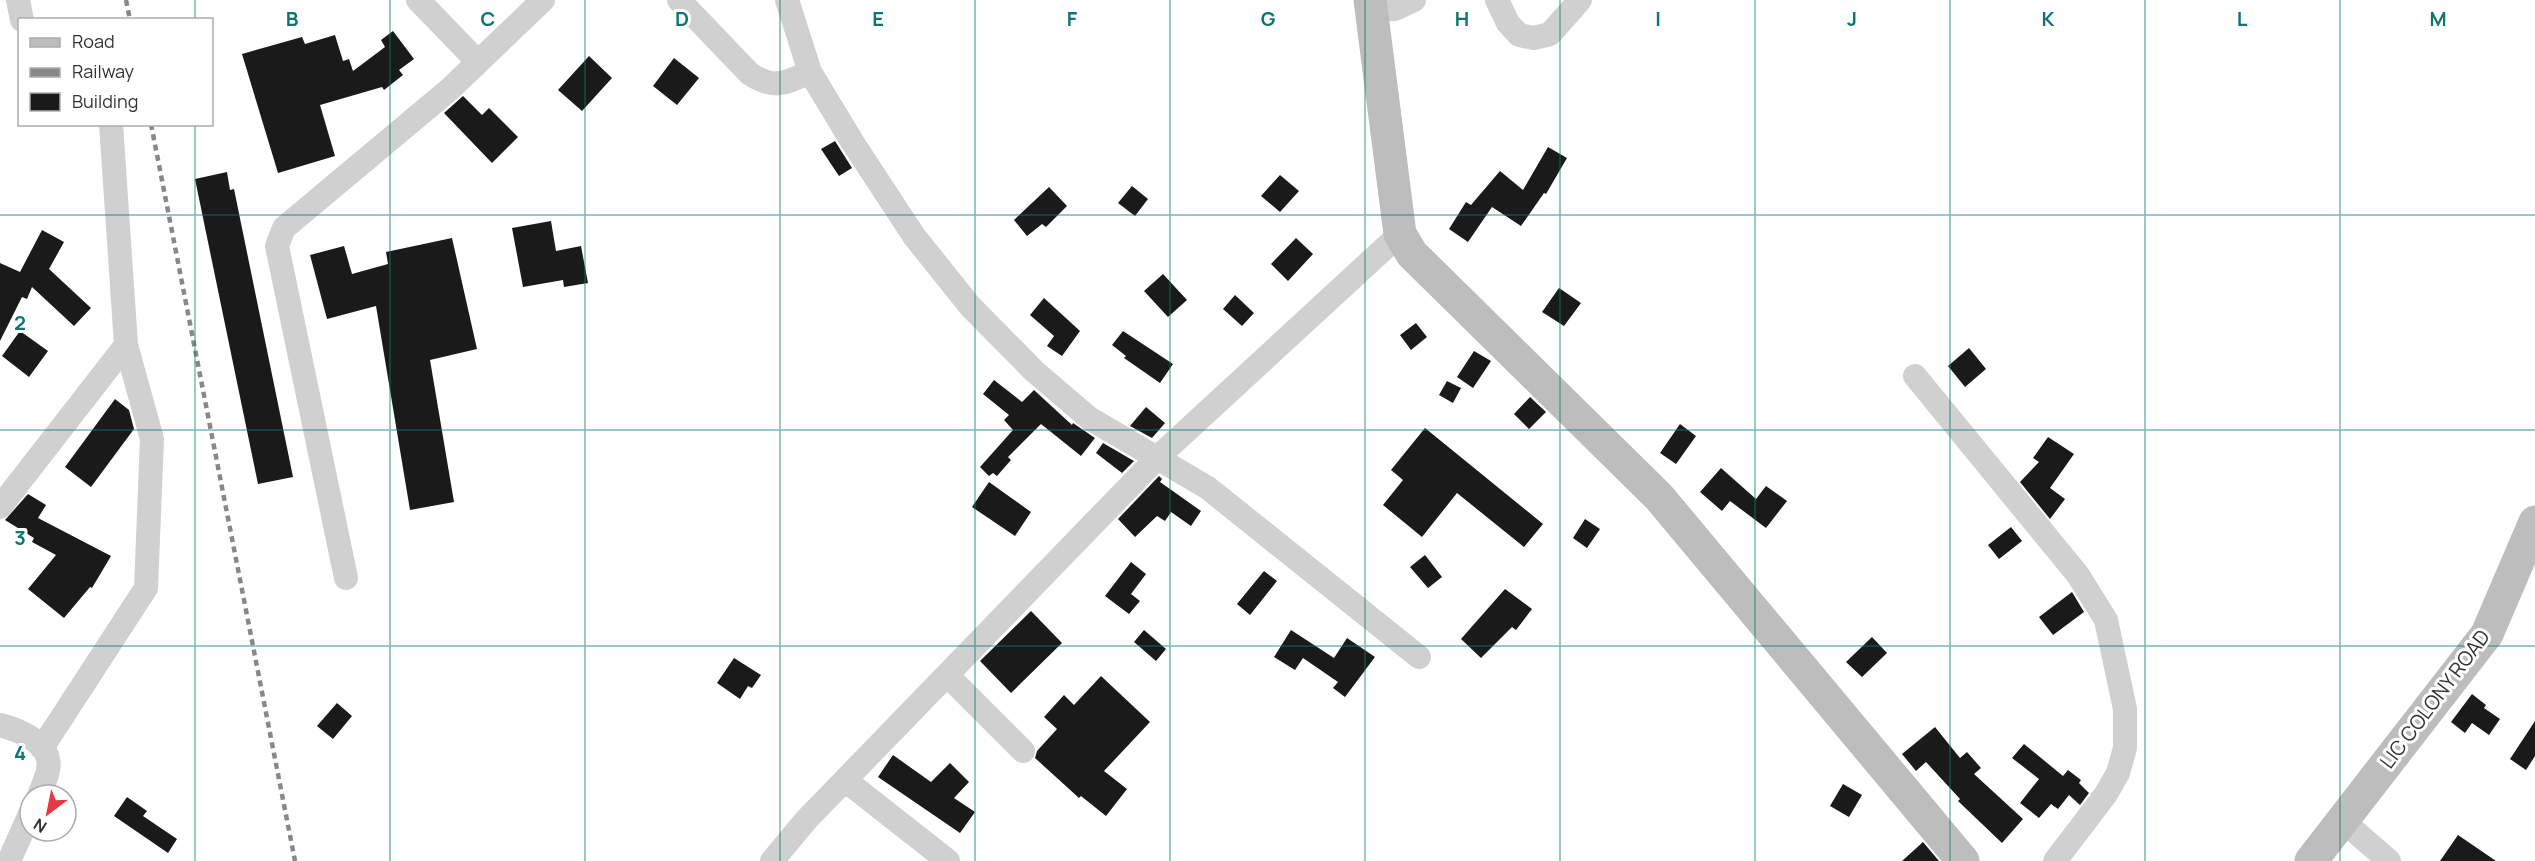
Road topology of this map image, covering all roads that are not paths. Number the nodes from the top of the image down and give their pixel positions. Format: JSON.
{"nodes":[{"id":1,"x":18,"y":0,"type":"edge"},
{"id":2,"x":418,"y":0,"type":"edge"},
{"id":3,"x":543,"y":0,"type":"edge"},
{"id":4,"x":679,"y":0,"type":"edge"},
{"id":5,"x":787,"y":0,"type":"edge"},
{"id":6,"x":1414,"y":0,"type":"edge"},
{"id":7,"x":1497,"y":0,"type":"edge"},
{"id":8,"x":1580,"y":0,"type":"edge"},
{"id":9,"x":1371,"y":5,"type":"edge"},
{"id":10,"x":22,"y":18,"type":"edge"},
{"id":11,"x":478,"y":62,"type":"junction"},
{"id":12,"x":810,"y":72,"type":"junction"},
{"id":13,"x":111,"y":126,"type":"edge"},
{"id":14,"x":1400,"y":234,"type":"junction"},
{"id":15,"x":126,"y":345,"type":"junction"},
{"id":16,"x":1915,"y":376,"type":"dead end"},
{"id":17,"x":1158,"y":457,"type":"junction"},
{"id":18,"x":0,"y":507,"type":"edge"},
{"id":19,"x":2535,"y":522,"type":"edge"},
{"id":20,"x":346,"y":578,"type":"dead end"},
{"id":21,"x":1419,"y":657,"type":"dead end"},
{"id":22,"x":947,"y":675,"type":"junction"},
{"id":23,"x":0,"y":724,"type":"edge"},
{"id":24,"x":42,"y":748,"type":"junction"},
{"id":25,"x":1023,"y":751,"type":"dead end"},
{"id":26,"x":845,"y":780,"type":"junction"},
{"id":27,"x":44,"y":783,"type":"edge"},
{"id":28,"x":2342,"y":820,"type":"junction"},
{"id":29,"x":18,"y":841,"type":"edge"},
{"id":30,"x":9,"y":861,"type":"edge"},
{"id":31,"x":772,"y":861,"type":"edge"},
{"id":32,"x":948,"y":861,"type":"edge"},
{"id":33,"x":1964,"y":861,"type":"edge"},
{"id":34,"x":2055,"y":861,"type":"edge"},
{"id":35,"x":2311,"y":861,"type":"edge"},
{"id":36,"x":2389,"y":861,"type":"edge"}],
"edges":[{"from":1,"to":10,"type":"street"},
{"from":2,"to":11,"type":"street"},
{"from":3,"to":11,"type":"street"},
{"from":4,"to":12,"type":"street"},
{"from":5,"to":12,"type":"street"},
{"from":6,"to":9,"type":"street"},
{"from":7,"to":8,"type":"street"},
{"from":9,"to":14,"type":"street"},
{"from":11,"to":20,"type":"street"},
{"from":12,"to":17,"type":"street"},
{"from":13,"to":15,"type":"street"},
{"from":14,"to":17,"type":"street"},
{"from":14,"to":33,"type":"street"},
{"from":15,"to":18,"type":"street"},
{"from":15,"to":24,"type":"street"},
{"from":16,"to":34,"type":"street"},
{"from":17,"to":21,"type":"street"},
{"from":17,"to":22,"type":"street"},
{"from":19,"to":28,"type":"street","name":"LIC COLONY ROAD"},
{"from":22,"to":25,"type":"street"},
{"from":22,"to":26,"type":"street"},
{"from":23,"to":24,"type":"street"},
{"from":24,"to":27,"type":"street"},
{"from":26,"to":31,"type":"street"},
{"from":26,"to":32,"type":"street"},
{"from":28,"to":35,"type":"street","name":"LIC COLONY ROAD"},
{"from":28,"to":36,"type":"street"},
{"from":29,"to":30,"type":"street"}]}
